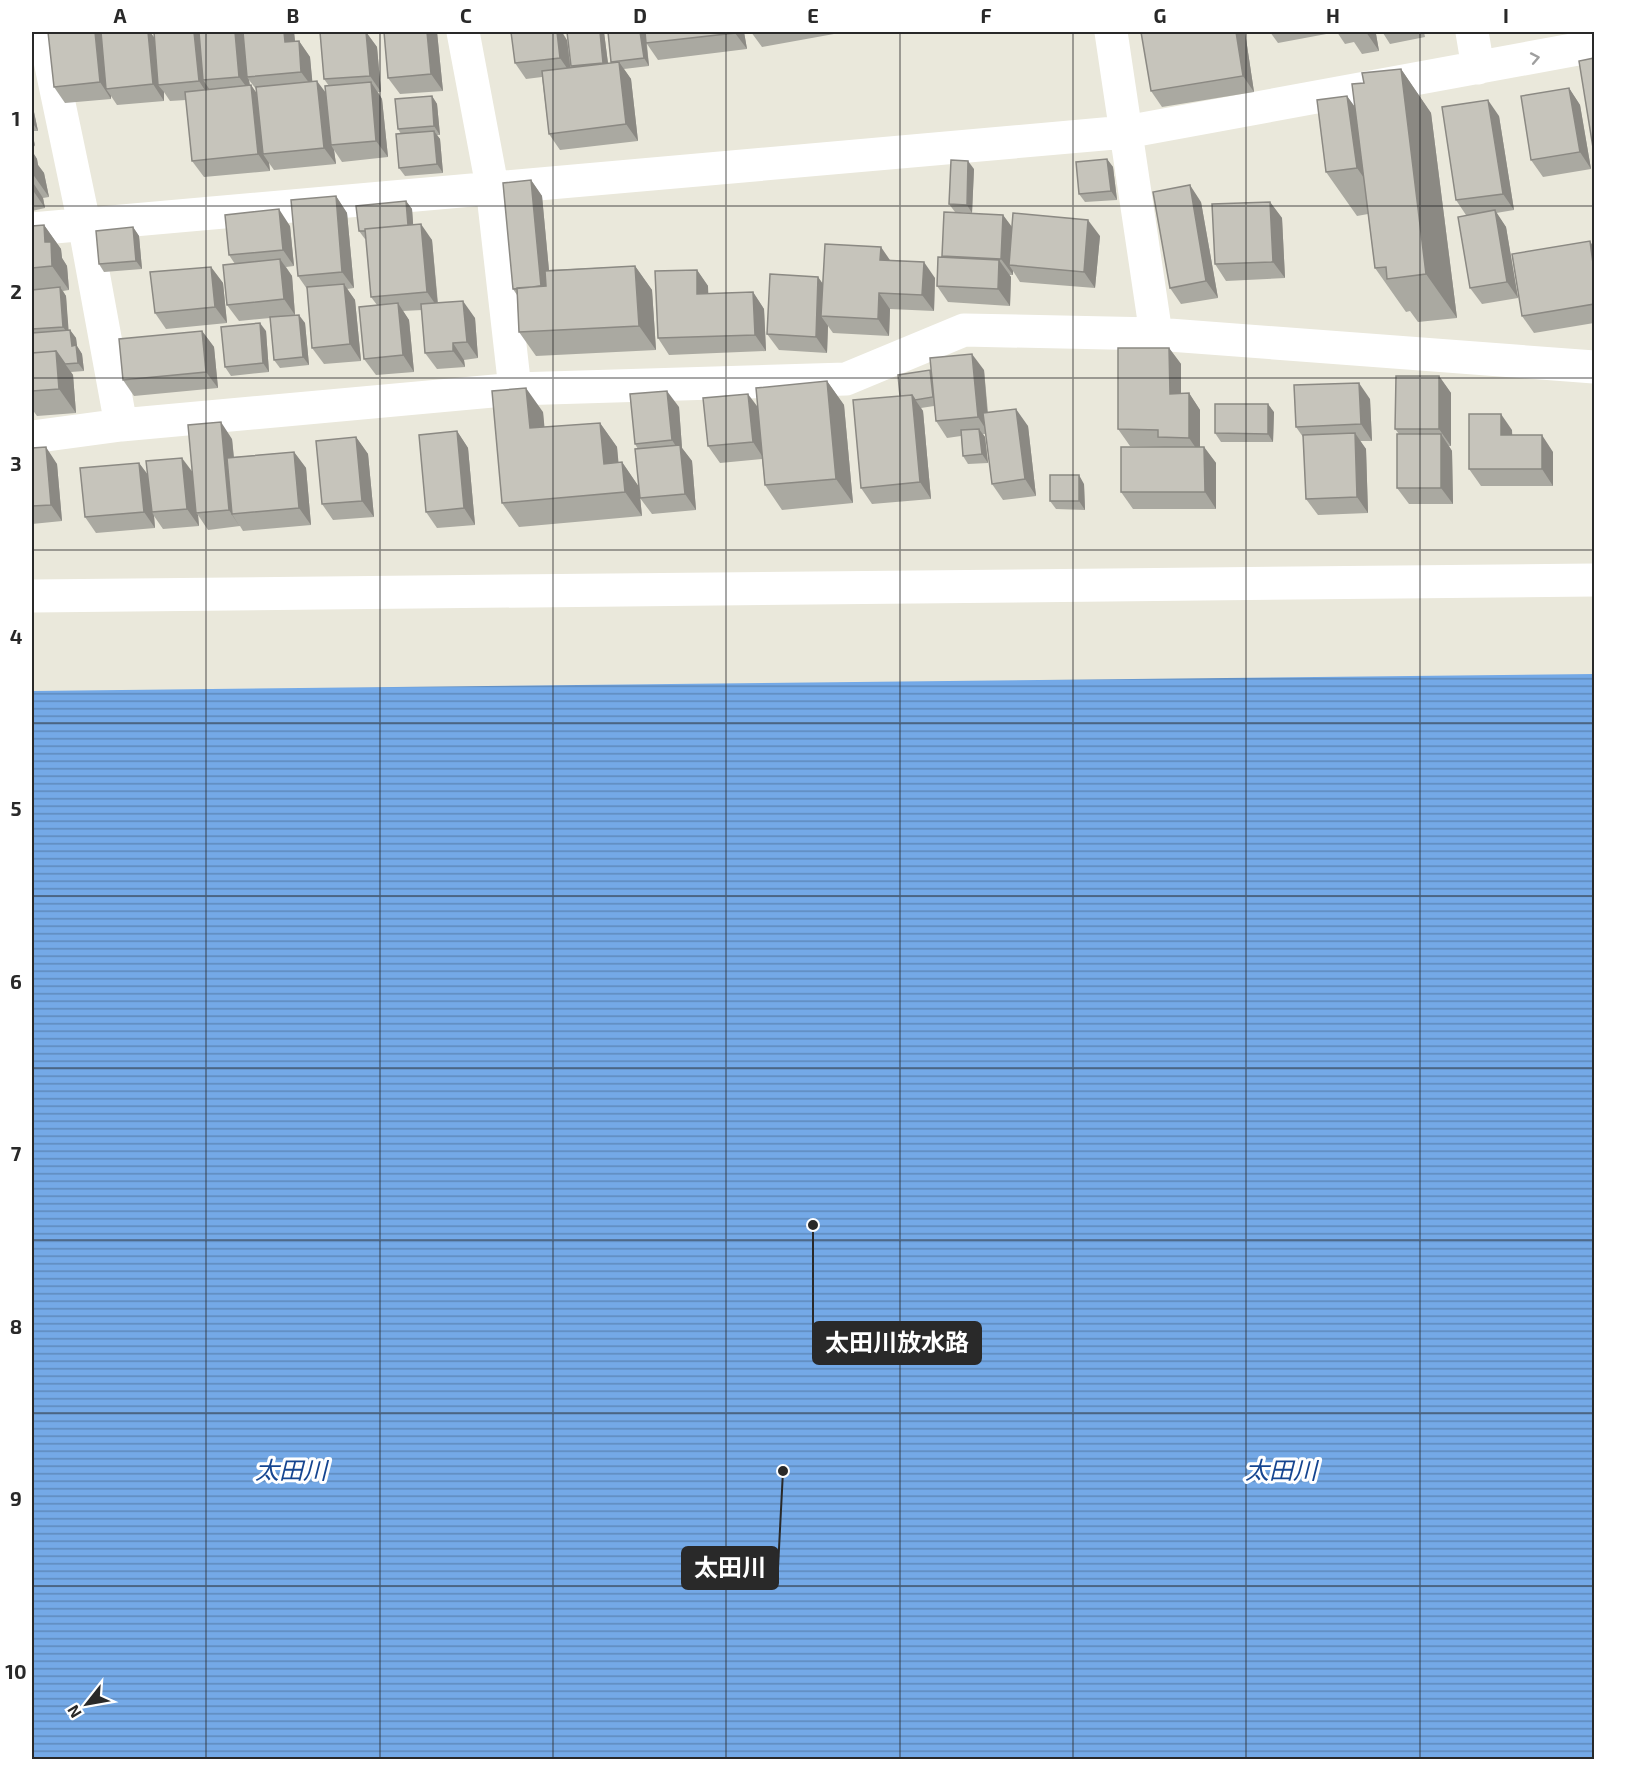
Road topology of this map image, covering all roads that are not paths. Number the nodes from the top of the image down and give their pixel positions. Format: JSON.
{"nodes":[{"id":1,"x":44,"y":32,"type":"edge"},
{"id":2,"x":463,"y":32,"type":"edge"},
{"id":3,"x":1111,"y":32,"type":"edge"},
{"id":4,"x":1472,"y":32,"type":"edge"},
{"id":5,"x":1594,"y":46,"type":"edge"},
{"id":6,"x":1478,"y":68,"type":"junction"},
{"id":7,"x":1126,"y":132,"type":"junction"},
{"id":8,"x":492,"y":186,"type":"junction"},
{"id":9,"x":84,"y":223,"type":"junction"},
{"id":10,"x":32,"y":228,"type":"edge"},
{"id":11,"x":1156,"y":334,"type":"junction"},
{"id":12,"x":1594,"y":367,"type":"edge"},
{"id":13,"x":515,"y":389,"type":"junction"},
{"id":14,"x":121,"y":425,"type":"junction"},
{"id":15,"x":32,"y":437,"type":"edge"},
{"id":16,"x":1594,"y":580,"type":"edge"},
{"id":17,"x":32,"y":596,"type":"edge"}],
"edges":[{"from":1,"to":9,"type":"street"},
{"from":2,"to":8,"type":"street"},
{"from":3,"to":7,"type":"street"},
{"from":4,"to":6,"type":"street"},
{"from":6,"to":5,"type":"street","one_way":true},
{"from":6,"to":7,"type":"street"},
{"from":7,"to":8,"type":"street"},
{"from":7,"to":11,"type":"street"},
{"from":8,"to":9,"type":"street"},
{"from":8,"to":13,"type":"street"},
{"from":9,"to":10,"type":"street"},
{"from":9,"to":14,"type":"street"},
{"from":11,"to":12,"type":"street"},
{"from":11,"to":13,"type":"street"},
{"from":13,"to":14,"type":"street"},
{"from":14,"to":15,"type":"street"},
{"from":16,"to":17,"type":"street"}]}
